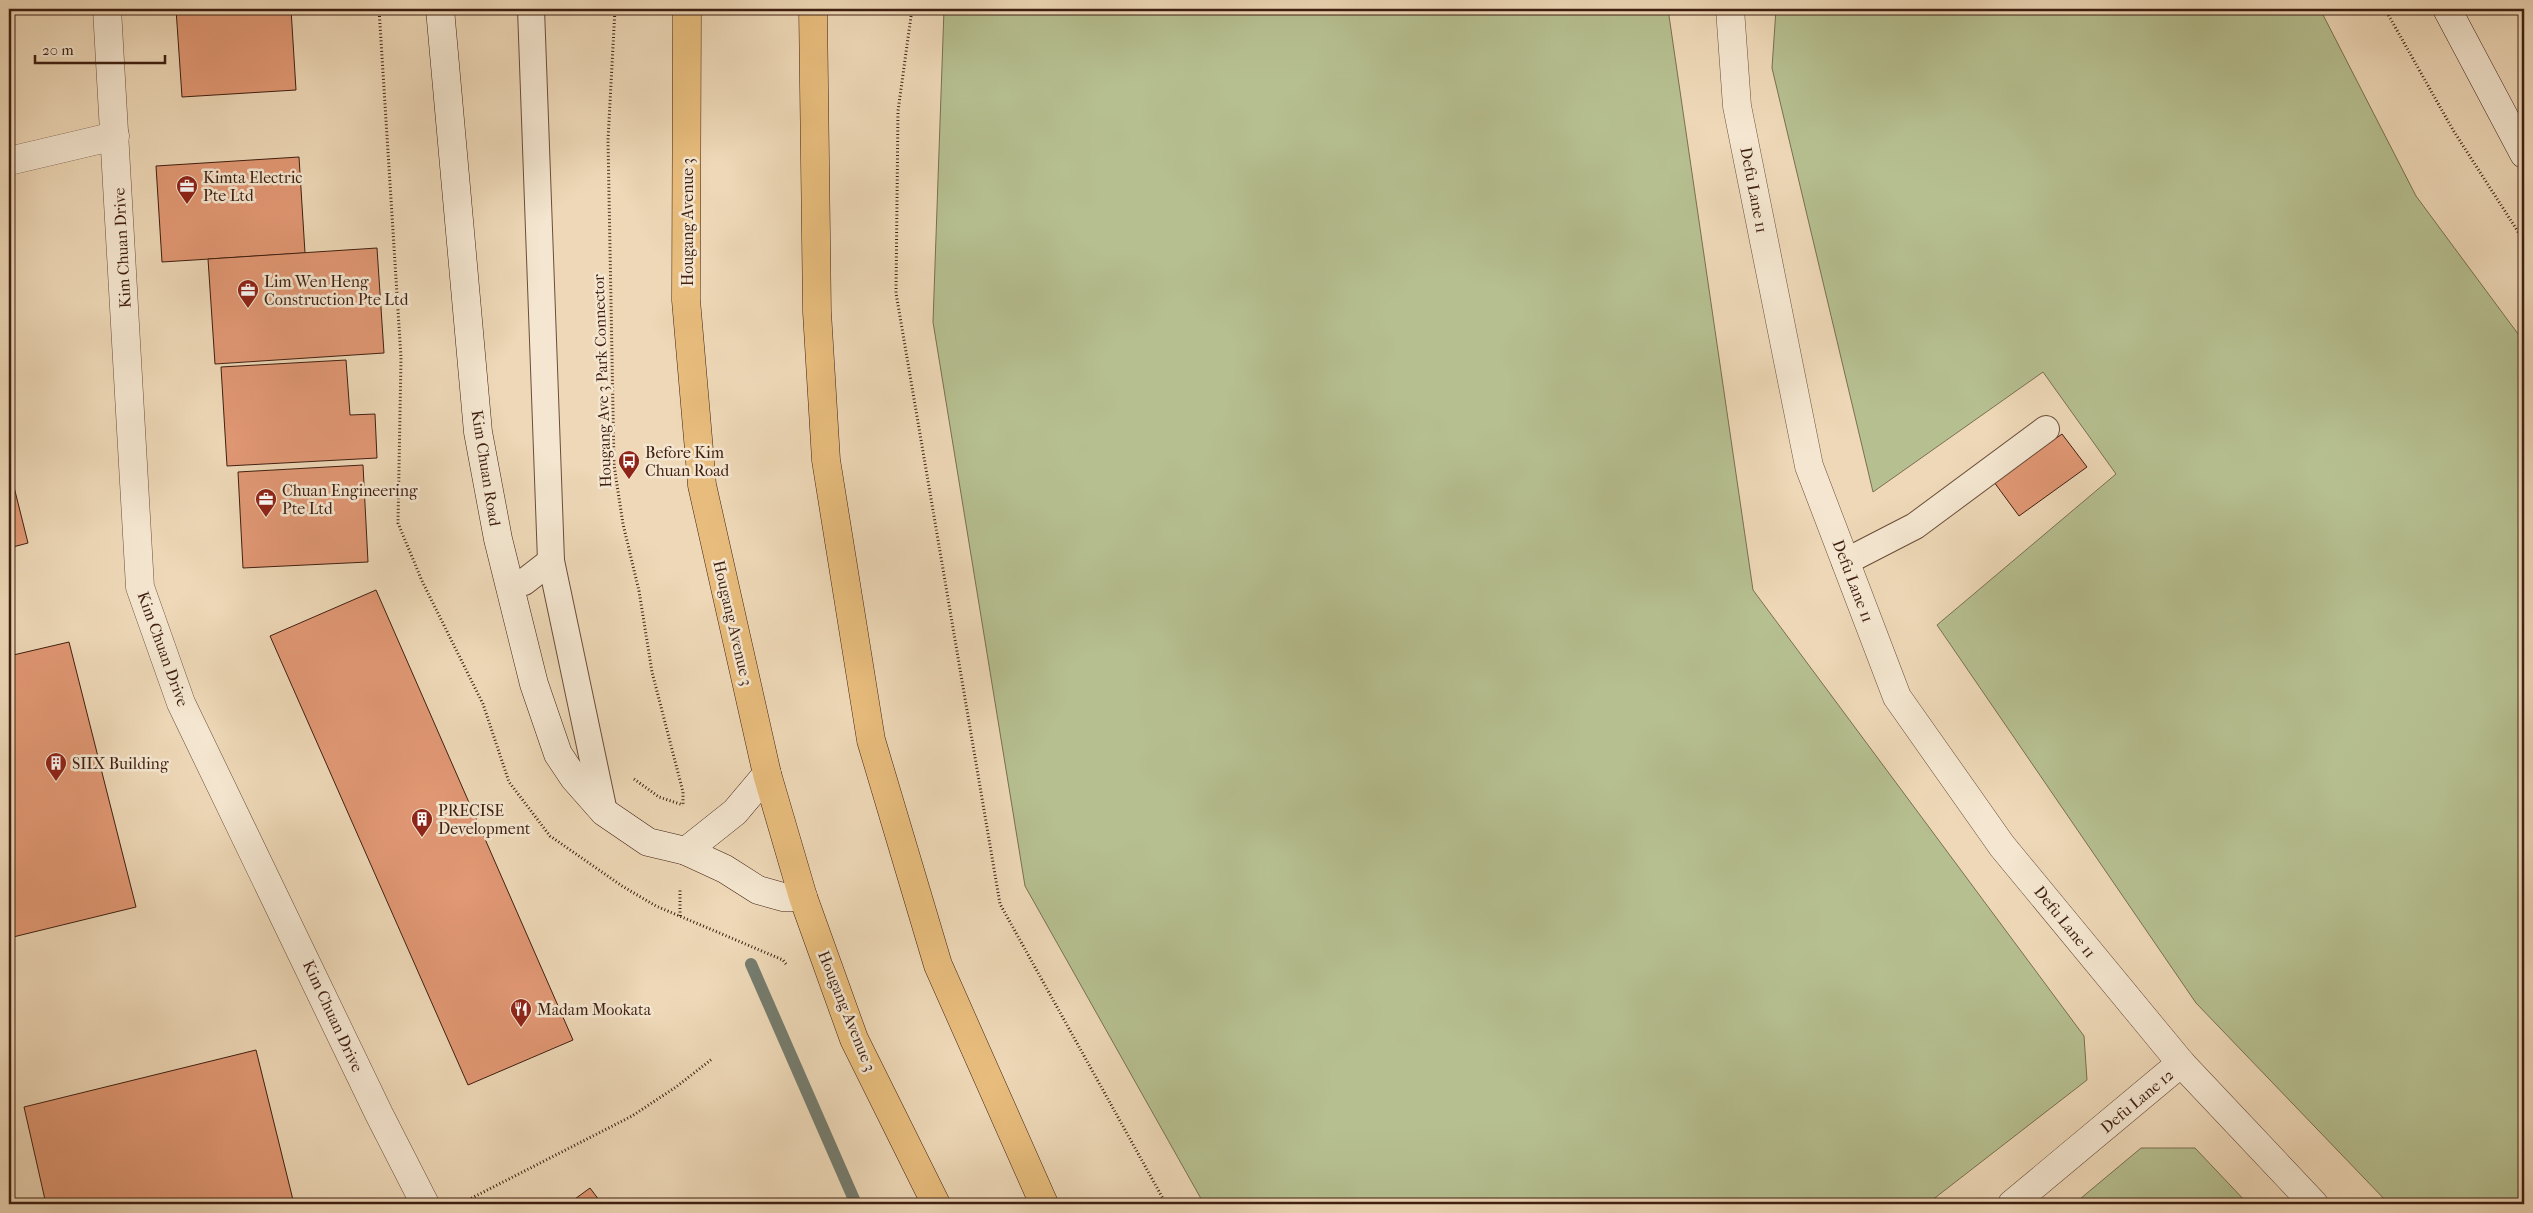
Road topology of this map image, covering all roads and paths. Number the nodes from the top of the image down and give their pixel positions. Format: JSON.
{"nodes":[{"id":1,"x":107,"y":9,"type":"edge"},
{"id":2,"x":440,"y":9,"type":"edge"},
{"id":3,"x":531,"y":9,"type":"edge"},
{"id":4,"x":615,"y":9,"type":"edge"},
{"id":5,"x":687,"y":9,"type":"edge"},
{"id":6,"x":814,"y":9,"type":"edge"},
{"id":7,"x":912,"y":9,"type":"edge"},
{"id":8,"x":1730,"y":9,"type":"edge"},
{"id":9,"x":2385,"y":9,"type":"edge"},
{"id":10,"x":2447,"y":9,"type":"edge"},
{"id":11,"x":115,"y":136,"type":"junction"},
{"id":12,"x":2524,"y":154,"type":"edge"},
{"id":13,"x":9,"y":162,"type":"edge"},
{"id":14,"x":2524,"y":241,"type":"edge"},
{"id":15,"x":2046,"y":429,"type":"dead end"},
{"id":16,"x":551,"y":560,"type":"junction"},
{"id":17,"x":1845,"y":562,"type":"junction"},
{"id":18,"x":510,"y":586,"type":"junction"},
{"id":19,"x":767,"y":774,"type":"junction"},
{"id":20,"x":683,"y":805,"type":"dead end"},
{"id":21,"x":604,"y":812,"type":"junction"},
{"id":22,"x":686,"y":851,"type":"junction"},
{"id":23,"x":803,"y":896,"type":"junction"},
{"id":24,"x":712,"y":1059,"type":"dead end"},
{"id":25,"x":2181,"y":1064,"type":"junction"},
{"id":26,"x":425,"y":1204,"type":"edge"},
{"id":27,"x":458,"y":1204,"type":"edge"},
{"id":28,"x":936,"y":1204,"type":"edge"},
{"id":29,"x":1044,"y":1204,"type":"edge"},
{"id":30,"x":1166,"y":1204,"type":"edge"},
{"id":31,"x":2012,"y":1204,"type":"edge"},
{"id":32,"x":2314,"y":1204,"type":"edge"}],
"edges":[{"from":1,"to":11,"type":"street","name":"Kim Chuan Drive"},
{"from":2,"to":18,"type":"street","name":"Kim Chuan Road"},
{"from":3,"to":16,"type":"lane"},
{"from":4,"to":20,"type":"path","name":"Hougang Ave 3 Park Connector"},
{"from":5,"to":19,"type":"highway","name":"Hougang Avenue 3"},
{"from":6,"to":29,"type":"highway"},
{"from":7,"to":30,"type":"path"},
{"from":8,"to":17,"type":"street","name":"Defu Lane 11"},
{"from":9,"to":14,"type":"path"},
{"from":10,"to":12,"type":"street"},
{"from":11,"to":13,"type":"street"},
{"from":11,"to":26,"type":"street","name":"Kim Chuan Drive"},
{"from":15,"to":17,"type":"lane"},
{"from":16,"to":18,"type":"lane"},
{"from":16,"to":21,"type":"lane"},
{"from":17,"to":25,"type":"street","name":"Defu Lane 11"},
{"from":18,"to":21,"type":"street","name":"Kim Chuan Road"},
{"from":19,"to":22,"type":"street"},
{"from":19,"to":23,"type":"highway","name":"Hougang Avenue 3"},
{"from":21,"to":22,"type":"street","name":"Kim Chuan Road"},
{"from":22,"to":23,"type":"street","name":"Kim Chuan Road"},
{"from":23,"to":28,"type":"highway","name":"Hougang Avenue 3"},
{"from":24,"to":27,"type":"path"},
{"from":25,"to":31,"type":"street","name":"Defu Lane 12"},
{"from":25,"to":32,"type":"street","name":"Defu Lane 12"}]}
